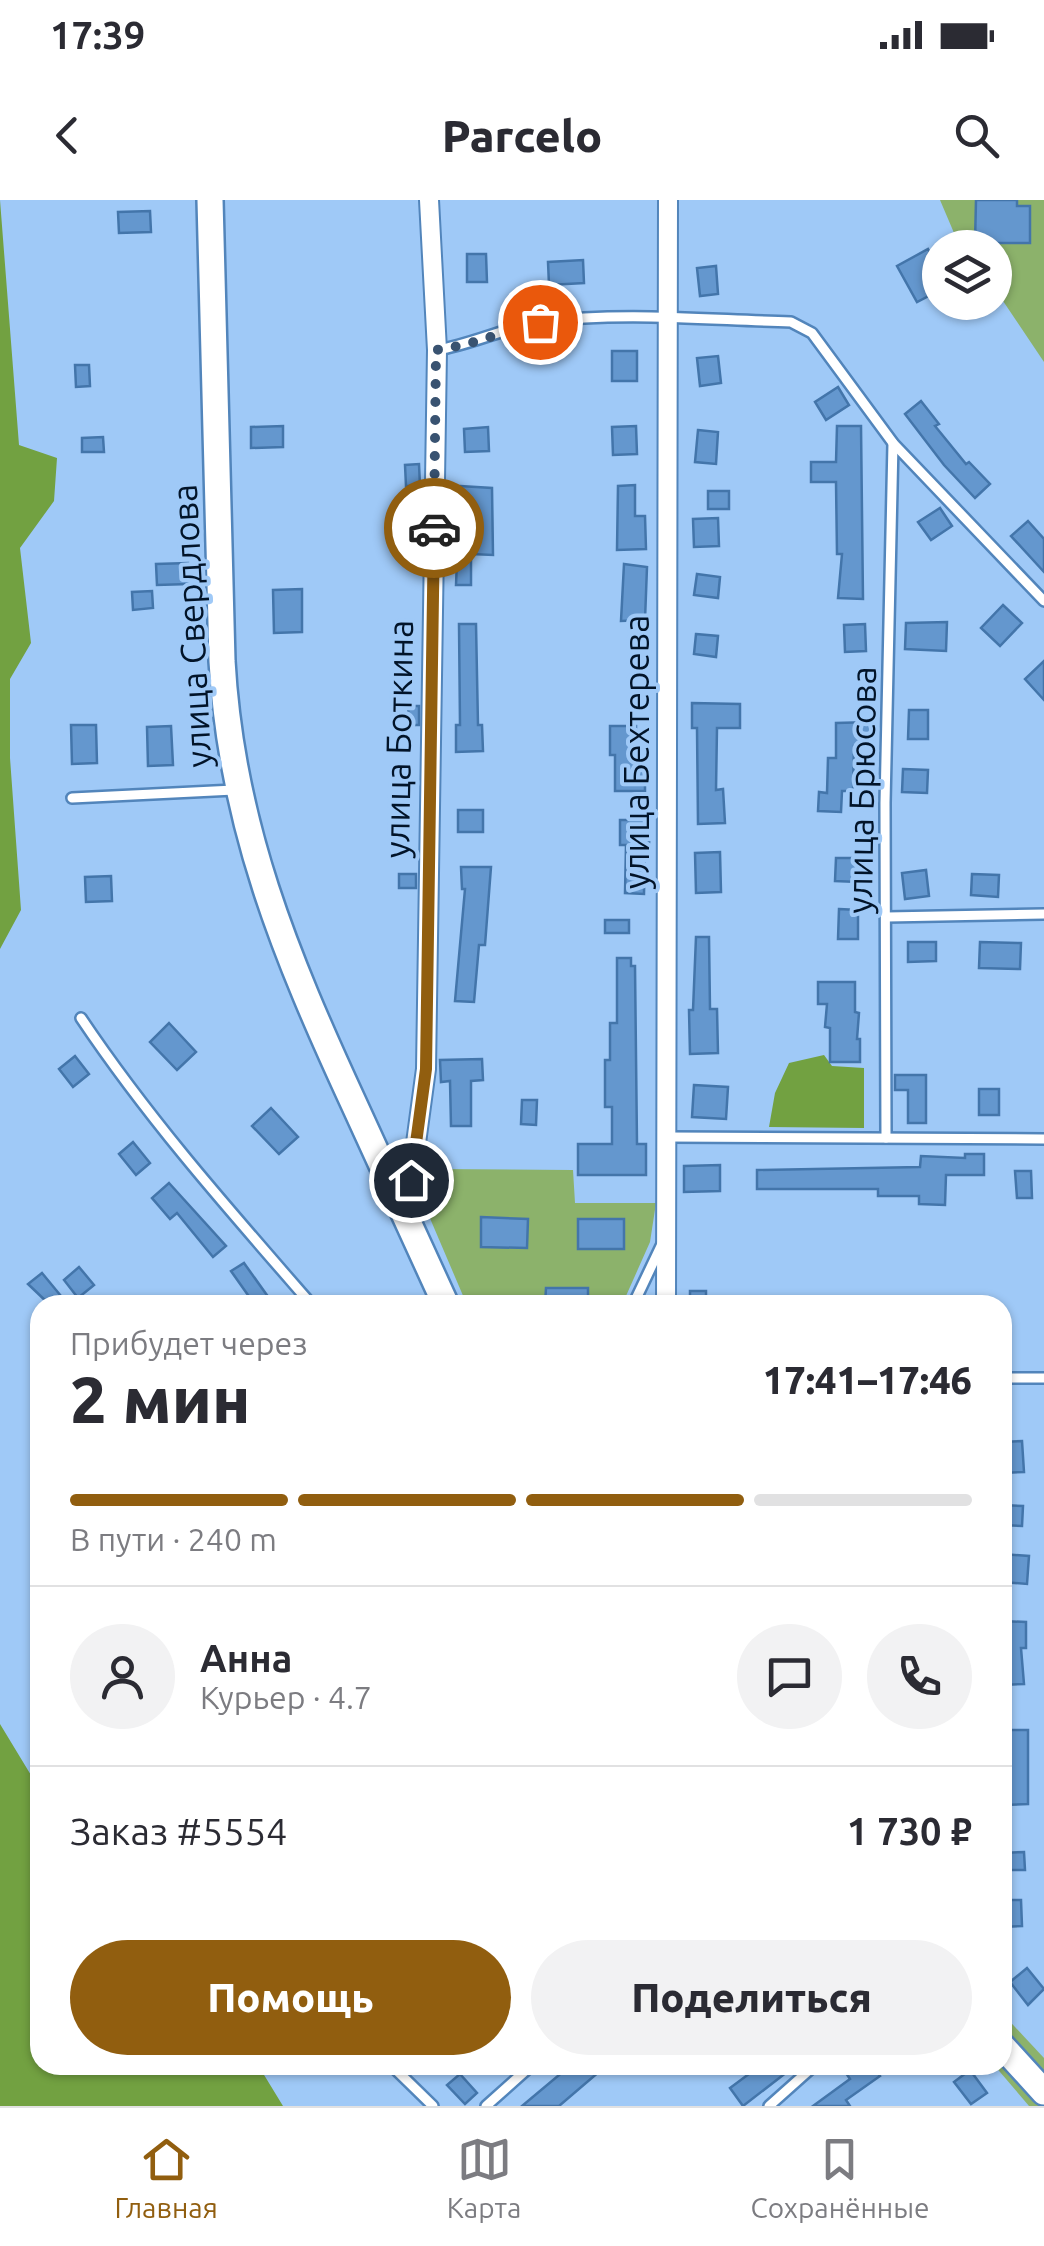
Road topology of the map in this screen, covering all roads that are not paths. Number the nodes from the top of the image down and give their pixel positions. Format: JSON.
{"nodes":[{"id":1,"x":210,"y":200,"type":"edge"},
{"id":2,"x":429,"y":200,"type":"edge"},
{"id":3,"x":668,"y":200,"type":"edge"},
{"id":4,"x":669,"y":319,"type":"junction"},
{"id":5,"x":436,"y":350,"type":"junction"},
{"id":6,"x":893,"y":444,"type":"junction"},
{"id":7,"x":1044,"y":601,"type":"edge"},
{"id":8,"x":237,"y":790,"type":"junction"},
{"id":9,"x":72,"y":798,"type":"dead end"},
{"id":10,"x":1044,"y":914,"type":"edge"},
{"id":11,"x":886,"y":916,"type":"junction"},
{"id":12,"x":80,"y":1018,"type":"dead end"},
{"id":13,"x":668,"y":1137,"type":"junction"},
{"id":14,"x":886,"y":1138,"type":"junction"},
{"id":15,"x":1044,"y":1139,"type":"edge"},
{"id":16,"x":406,"y":1218,"type":"junction"},
{"id":17,"x":665,"y":1237,"type":"junction"},
{"id":18,"x":303,"y":1295,"type":"edge"},
{"id":19,"x":441,"y":1295,"type":"edge"},
{"id":20,"x":638,"y":1295,"type":"edge"},
{"id":21,"x":666,"y":1295,"type":"edge"},
{"id":22,"x":1012,"y":1378,"type":"edge"},
{"id":23,"x":1044,"y":1378,"type":"edge"},
{"id":24,"x":1012,"y":2057,"type":"edge"},
{"id":25,"x":401,"y":2075,"type":"edge"},
{"id":26,"x":521,"y":2075,"type":"edge"},
{"id":27,"x":804,"y":2075,"type":"edge"},
{"id":28,"x":1044,"y":2092,"type":"edge"},
{"id":29,"x":434,"y":2106,"type":"edge"},
{"id":30,"x":486,"y":2106,"type":"edge"},
{"id":31,"x":769,"y":2106,"type":"edge"}],
"edges":[{"from":1,"to":8,"type":"street","name":"улица Свердлова"},
{"from":2,"to":5,"type":"street","name":"улица Боткина"},
{"from":3,"to":4,"type":"street","name":"улица Бехтерева"},
{"from":4,"to":5,"type":"lane"},
{"from":4,"to":6,"type":"lane"},
{"from":4,"to":13,"type":"street","name":"улица Бехтерева"},
{"from":5,"to":16,"type":"street","name":"улица Боткина"},
{"from":6,"to":7,"type":"lane"},
{"from":6,"to":11,"type":"lane","name":"улица Брюсова"},
{"from":8,"to":9,"type":"lane"},
{"from":8,"to":16,"type":"street","name":"улица Свердлова"},
{"from":10,"to":11,"type":"lane"},
{"from":11,"to":14,"type":"lane","name":"улица Брюсова"},
{"from":12,"to":18,"type":"lane"},
{"from":13,"to":14,"type":"lane"},
{"from":13,"to":17,"type":"street","name":"улица Бехтерева"},
{"from":14,"to":15,"type":"lane"},
{"from":16,"to":19,"type":"street","name":"улица Свердлова"},
{"from":17,"to":20,"type":"lane"},
{"from":17,"to":21,"type":"street","name":"улица Бехтерева"},
{"from":22,"to":23,"type":"lane"},
{"from":24,"to":28,"type":"street"},
{"from":25,"to":29,"type":"lane"},
{"from":26,"to":30,"type":"lane"},
{"from":27,"to":31,"type":"lane"}]}
